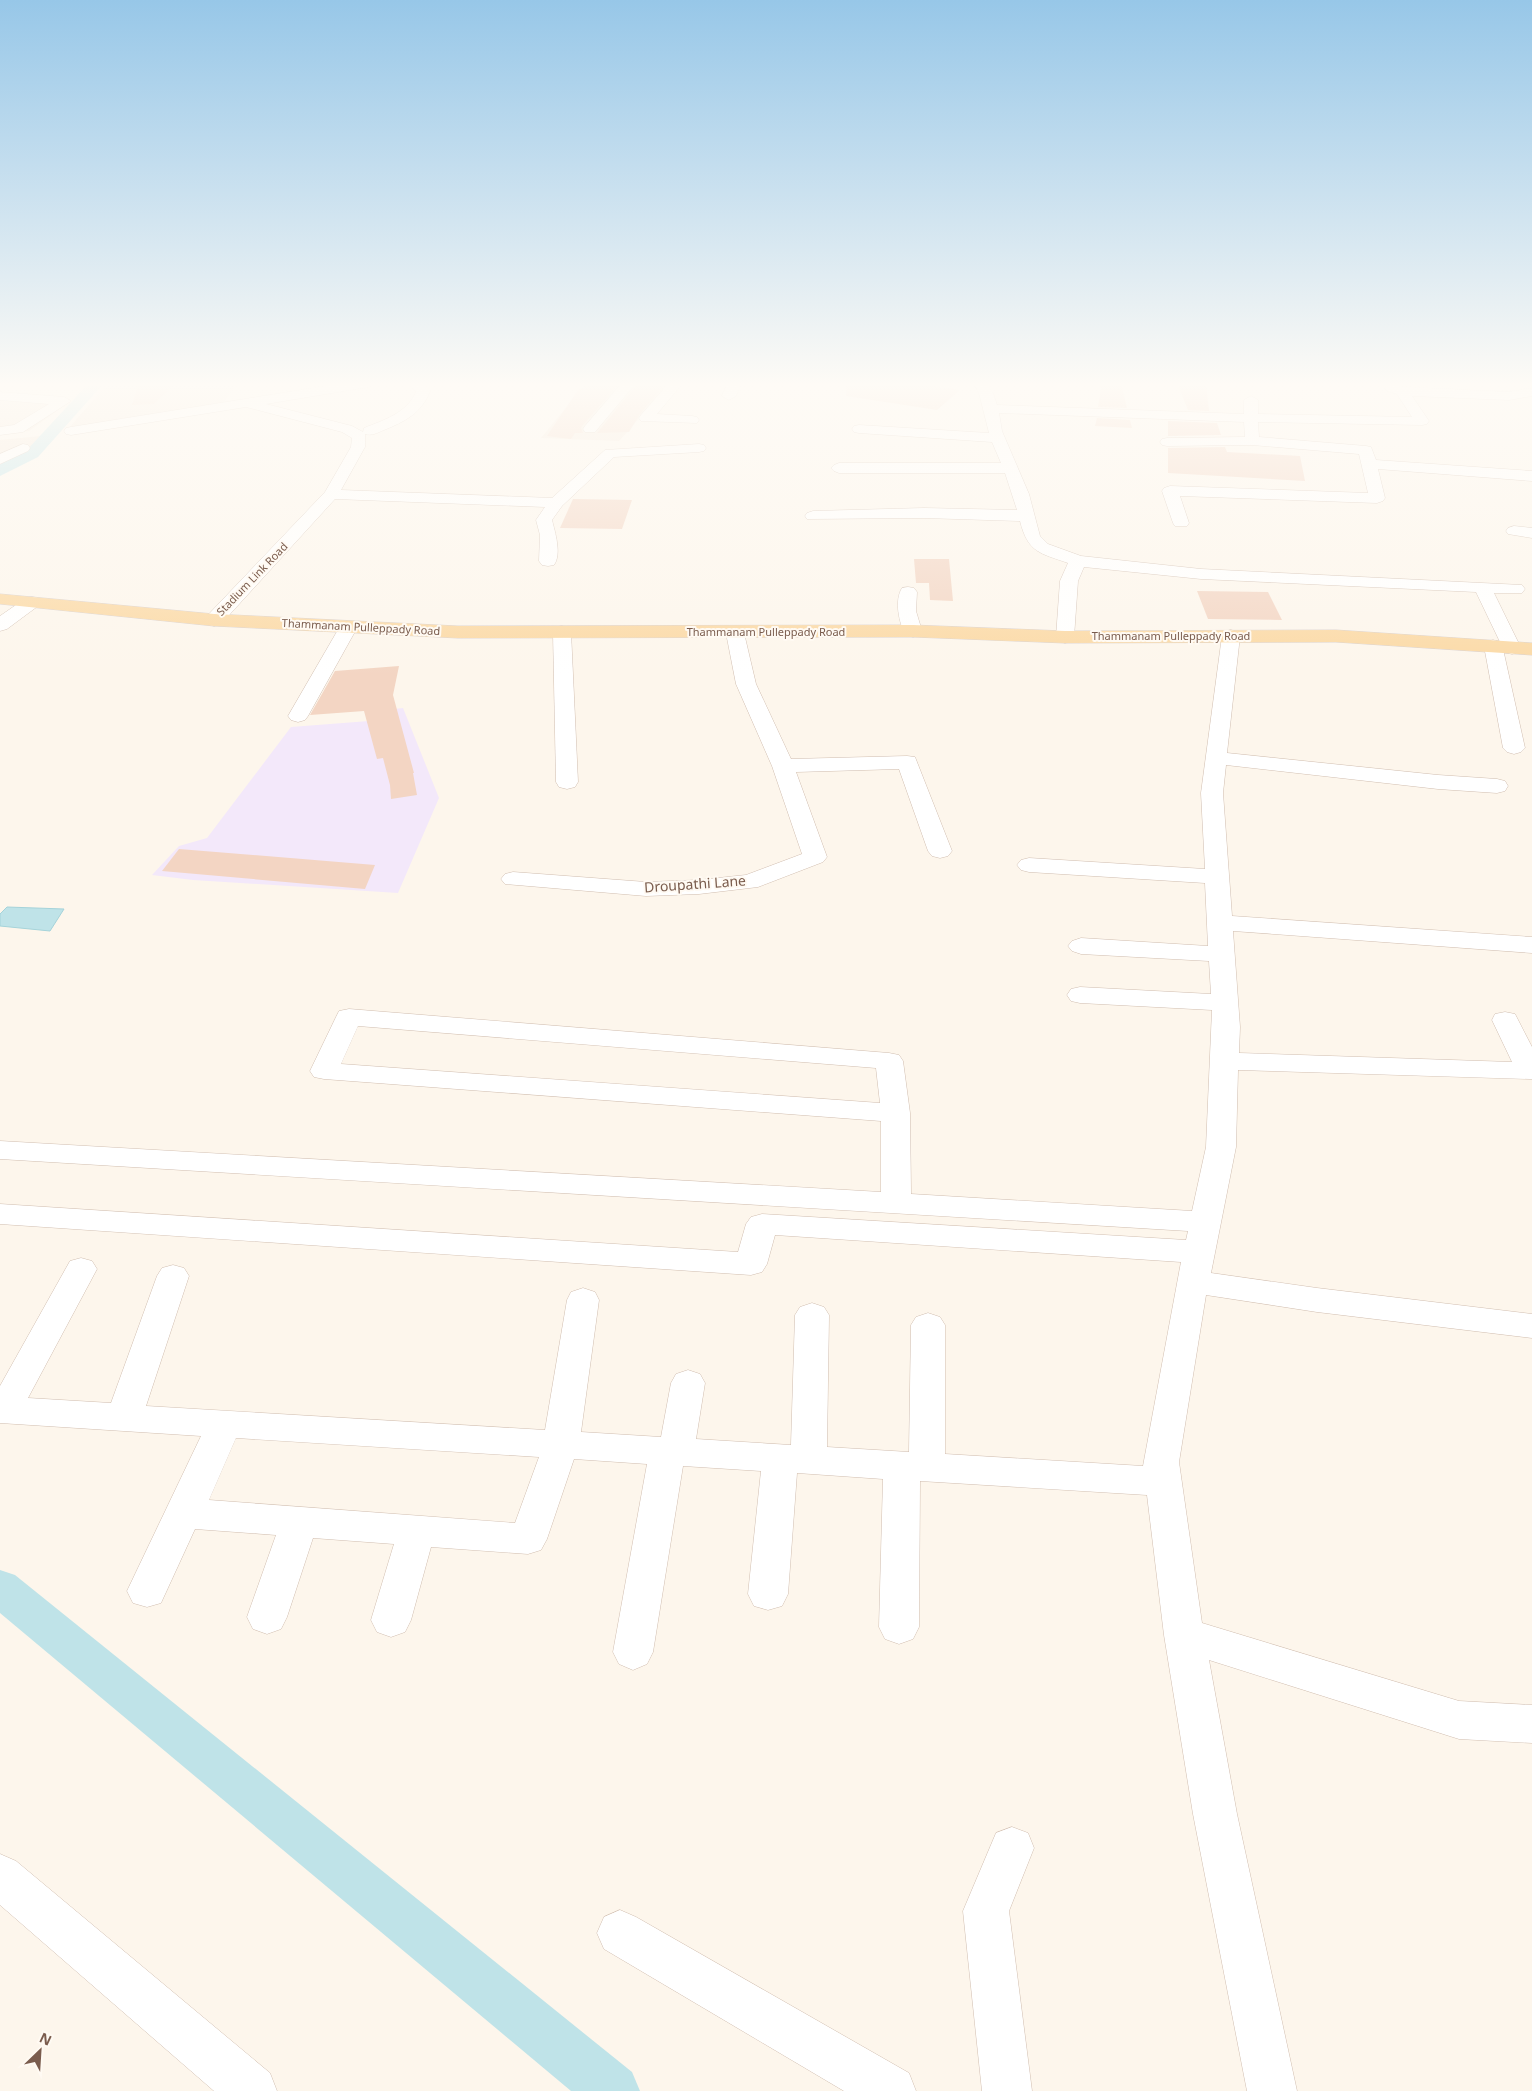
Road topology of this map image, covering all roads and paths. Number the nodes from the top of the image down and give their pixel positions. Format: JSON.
{"nodes":[{"id":1,"x":342,"y":481,"type":"edge"},
{"id":2,"x":348,"y":481,"type":"edge"},
{"id":3,"x":580,"y":481,"type":"edge"},
{"id":4,"x":1015,"y":481,"type":"edge"},
{"id":5,"x":1373,"y":481,"type":"edge"},
{"id":6,"x":336,"y":494,"type":"junction"},
{"id":7,"x":556,"y":503,"type":"junction"},
{"id":8,"x":813,"y":516,"type":"dead end"},
{"id":9,"x":1026,"y":518,"type":"junction"},
{"id":10,"x":1181,"y":524,"type":"dead end"},
{"id":11,"x":1514,"y":531,"type":"dead end"},
{"id":12,"x":1532,"y":533,"type":"edge"},
{"id":13,"x":548,"y":561,"type":"dead end"},
{"id":14,"x":1078,"y":561,"type":"junction"},
{"id":15,"x":1482,"y":587,"type":"junction"},
{"id":16,"x":1516,"y":589,"type":"dead end"},
{"id":17,"x":908,"y":592,"type":"dead end"},
{"id":18,"x":0,"y":599,"type":"edge"},
{"id":19,"x":32,"y":602,"type":"junction"},
{"id":20,"x":214,"y":620,"type":"junction"},
{"id":21,"x":234,"y":620,"type":"junction"},
{"id":22,"x":0,"y":625,"type":"edge"},
{"id":23,"x":348,"y":628,"type":"junction"},
{"id":24,"x":913,"y":631,"type":"junction"},
{"id":25,"x":562,"y":632,"type":"junction"},
{"id":26,"x":735,"y":632,"type":"junction"},
{"id":27,"x":1231,"y":636,"type":"junction"},
{"id":28,"x":1065,"y":637,"type":"junction"},
{"id":29,"x":1503,"y":647,"type":"junction"},
{"id":30,"x":1532,"y":650,"type":"edge"},
{"id":31,"x":298,"y":716,"type":"dead end"},
{"id":32,"x":1514,"y":748,"type":"dead end"},
{"id":33,"x":1217,"y":758,"type":"junction"},
{"id":34,"x":783,"y":766,"type":"junction"},
{"id":35,"x":567,"y":782,"type":"dead end"},
{"id":36,"x":1496,"y":786,"type":"dead end"},
{"id":37,"x":940,"y":851,"type":"dead end"},
{"id":38,"x":1029,"y":865,"type":"dead end"},
{"id":39,"x":1217,"y":877,"type":"junction"},
{"id":40,"x":513,"y":879,"type":"dead end"},
{"id":41,"x":1221,"y":938,"type":"junction"},
{"id":42,"x":1532,"y":945,"type":"edge"},
{"id":43,"x":1081,"y":946,"type":"dead end"},
{"id":44,"x":1080,"y":995,"type":"dead end"},
{"id":45,"x":1224,"y":1003,"type":"junction"},
{"id":46,"x":1505,"y":1020,"type":"dead end"},
{"id":47,"x":1225,"y":1061,"type":"junction"},
{"id":48,"x":896,"y":1113,"type":"junction"},
{"id":49,"x":0,"y":1150,"type":"edge"},
{"id":50,"x":896,"y":1203,"type":"junction"},
{"id":51,"x":0,"y":1214,"type":"edge"},
{"id":52,"x":1199,"y":1252,"type":"junction"},
{"id":53,"x":81,"y":1269,"type":"dead end"},
{"id":54,"x":173,"y":1276,"type":"dead end"},
{"id":55,"x":584,"y":1300,"type":"dead end"},
{"id":56,"x":812,"y":1315,"type":"dead end"},
{"id":57,"x":928,"y":1325,"type":"dead end"},
{"id":58,"x":1532,"y":1326,"type":"edge"},
{"id":59,"x":688,"y":1383,"type":"dead end"},
{"id":60,"x":2,"y":1410,"type":"edge"},
{"id":61,"x":124,"y":1418,"type":"junction"},
{"id":62,"x":224,"y":1424,"type":"junction"},
{"id":63,"x":561,"y":1445,"type":"junction"},
{"id":64,"x":671,"y":1452,"type":"junction"},
{"id":65,"x":795,"y":1459,"type":"junction"},
{"id":66,"x":915,"y":1467,"type":"junction"},
{"id":67,"x":1164,"y":1482,"type":"junction"},
{"id":68,"x":184,"y":1513,"type":"junction"},
{"id":69,"x":299,"y":1522,"type":"junction"},
{"id":70,"x":417,"y":1531,"type":"junction"},
{"id":71,"x":147,"y":1591,"type":"dead end"},
{"id":72,"x":768,"y":1594,"type":"dead end"},
{"id":73,"x":267,"y":1616,"type":"dead end"},
{"id":74,"x":391,"y":1620,"type":"dead end"},
{"id":75,"x":899,"y":1627,"type":"dead end"},
{"id":76,"x":1184,"y":1635,"type":"junction"},
{"id":77,"x":633,"y":1652,"type":"dead end"},
{"id":78,"x":1532,"y":1724,"type":"edge"},
{"id":79,"x":1012,"y":1848,"type":"dead end"},
{"id":80,"x":0,"y":1876,"type":"edge"},
{"id":81,"x":620,"y":1933,"type":"dead end"},
{"id":82,"x":252,"y":2091,"type":"edge"},
{"id":83,"x":891,"y":2091,"type":"edge"},
{"id":84,"x":1007,"y":2091,"type":"edge"},
{"id":85,"x":1272,"y":2091,"type":"edge"}],
"edges":[{"from":1,"to":6,"type":"street","name":"Stadium Link Road"},
{"from":2,"to":6,"type":"street","name":"Stadium Link Road"},
{"from":3,"to":7,"type":"street"},
{"from":4,"to":9,"type":"street"},
{"from":5,"to":10,"type":"street"},
{"from":6,"to":7,"type":"street"},
{"from":6,"to":20,"type":"street","name":"Stadium Link Road"},
{"from":6,"to":21,"type":"street","name":"Stadium Link Road"},
{"from":7,"to":13,"type":"street"},
{"from":8,"to":9,"type":"street"},
{"from":9,"to":14,"type":"street"},
{"from":11,"to":12,"type":"street"},
{"from":14,"to":15,"type":"street"},
{"from":14,"to":28,"type":"street"},
{"from":15,"to":16,"type":"street"},
{"from":15,"to":29,"type":"street"},
{"from":17,"to":24,"type":"street"},
{"from":18,"to":19,"type":"main road","name":"Thammanam Pulleppady Road"},
{"from":19,"to":20,"type":"main road","name":"Thammanam Pulleppady Road"},
{"from":19,"to":22,"type":"street"},
{"from":20,"to":21,"type":"main road","name":"Thammanam Pulleppady Road"},
{"from":21,"to":23,"type":"main road","name":"Thammanam Pulleppady Road"},
{"from":23,"to":25,"type":"main road","name":"Thammanam Pulleppady Road"},
{"from":23,"to":31,"type":"street"},
{"from":24,"to":26,"type":"main road","name":"Thammanam Pulleppady Road"},
{"from":24,"to":28,"type":"main road","name":"Thammanam Pulleppady Road"},
{"from":25,"to":26,"type":"main road","name":"Thammanam Pulleppady Road"},
{"from":25,"to":35,"type":"street"},
{"from":26,"to":34,"type":"street","name":"Droupathi Lane"},
{"from":27,"to":28,"type":"main road","name":"Thammanam Pulleppady Road"},
{"from":27,"to":29,"type":"main road","name":"Thammanam Pulleppady Road"},
{"from":27,"to":33,"type":"street"},
{"from":29,"to":30,"type":"main road","name":"Thammanam Pulleppady Road"},
{"from":29,"to":32,"type":"street"},
{"from":33,"to":36,"type":"street"},
{"from":33,"to":39,"type":"street"},
{"from":34,"to":37,"type":"street"},
{"from":34,"to":40,"type":"street","name":"Droupathi Lane"},
{"from":38,"to":39,"type":"street"},
{"from":39,"to":41,"type":"street"},
{"from":41,"to":42,"type":"street"},
{"from":41,"to":43,"type":"street"},
{"from":41,"to":45,"type":"street"},
{"from":44,"to":45,"type":"street"},
{"from":45,"to":47,"type":"street"},
{"from":46,"to":47,"type":"street"},
{"from":47,"to":52,"type":"street"},
{"from":48,"to":48,"type":"street"},
{"from":48,"to":50,"type":"street"},
{"from":49,"to":50,"type":"street"},
{"from":50,"to":52,"type":"street"},
{"from":51,"to":52,"type":"street"},
{"from":52,"to":58,"type":"street"},
{"from":52,"to":67,"type":"street"},
{"from":53,"to":60,"type":"street"},
{"from":54,"to":61,"type":"street"},
{"from":55,"to":63,"type":"street"},
{"from":56,"to":65,"type":"street"},
{"from":57,"to":66,"type":"street"},
{"from":59,"to":64,"type":"street"},
{"from":60,"to":61,"type":"street"},
{"from":61,"to":62,"type":"street"},
{"from":62,"to":63,"type":"street"},
{"from":62,"to":68,"type":"street"},
{"from":63,"to":64,"type":"street"},
{"from":63,"to":70,"type":"street"},
{"from":64,"to":65,"type":"street"},
{"from":64,"to":77,"type":"street"},
{"from":65,"to":66,"type":"street"},
{"from":65,"to":72,"type":"street"},
{"from":66,"to":67,"type":"street"},
{"from":66,"to":75,"type":"street"},
{"from":67,"to":76,"type":"street"},
{"from":68,"to":69,"type":"street"},
{"from":68,"to":71,"type":"street"},
{"from":69,"to":70,"type":"street"},
{"from":69,"to":73,"type":"street"},
{"from":70,"to":74,"type":"street"},
{"from":76,"to":78,"type":"street"},
{"from":76,"to":85,"type":"street"},
{"from":79,"to":84,"type":"street"},
{"from":80,"to":82,"type":"street"},
{"from":81,"to":83,"type":"street"}]}
